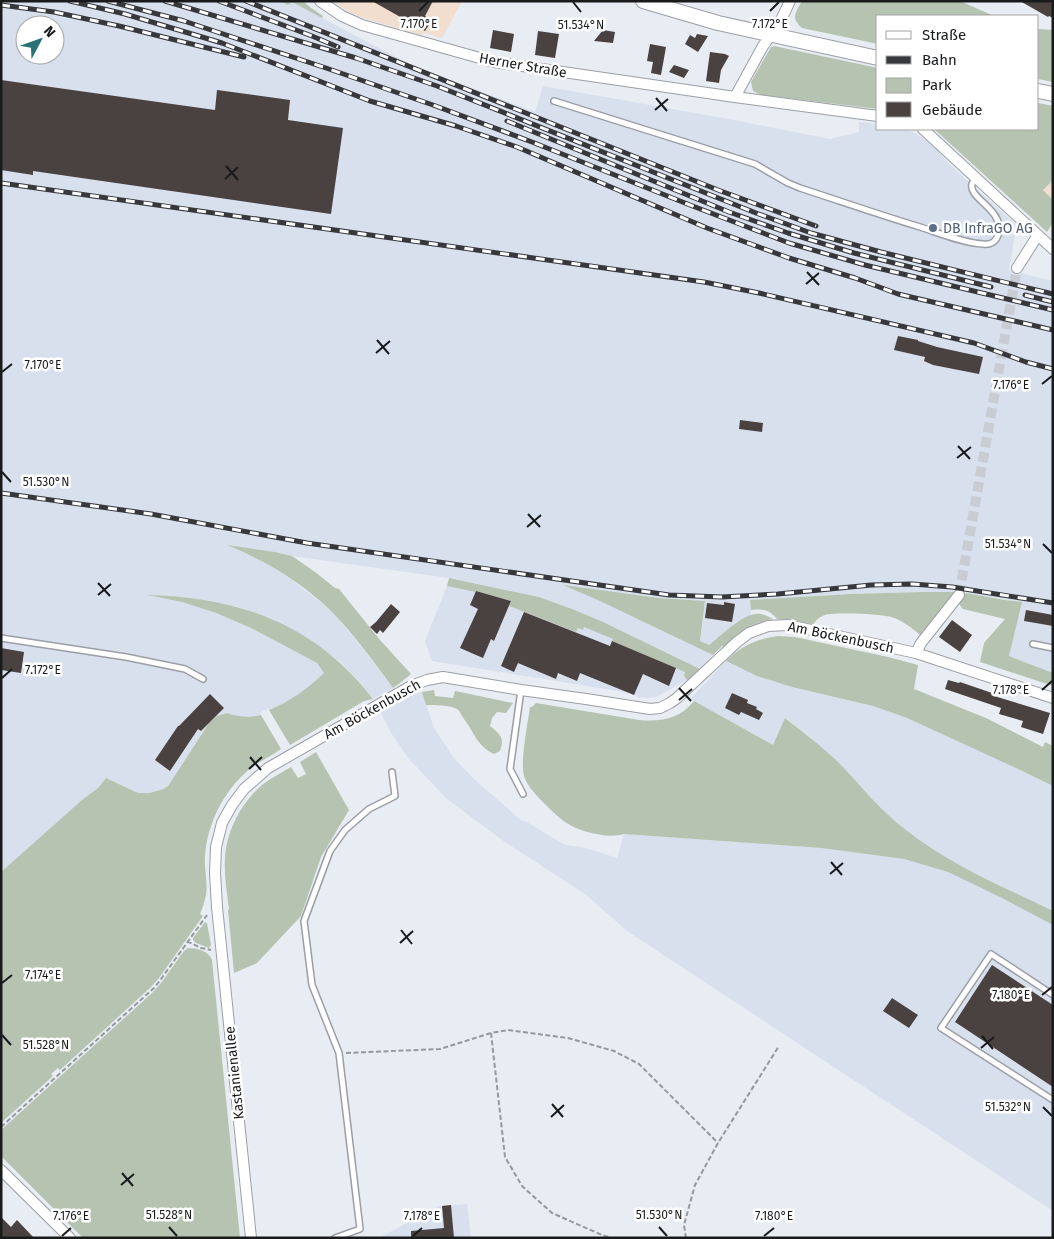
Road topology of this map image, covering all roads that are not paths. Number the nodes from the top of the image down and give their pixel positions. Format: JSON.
{"nodes":[{"id":1,"x":320,"y":1,"type":"edge"},
{"id":2,"x":643,"y":1,"type":"edge"},
{"id":3,"x":790,"y":1,"type":"edge"},
{"id":4,"x":771,"y":35,"type":"junction"},
{"id":5,"x":876,"y":58,"type":"edge"},
{"id":6,"x":1039,"y":91,"type":"edge"},
{"id":7,"x":1053,"y":94,"type":"edge"},
{"id":8,"x":735,"y":97,"type":"junction"},
{"id":9,"x":554,"y":101,"type":"dead end"},
{"id":10,"x":876,"y":116,"type":"edge"},
{"id":11,"x":923,"y":130,"type":"edge"},
{"id":12,"x":976,"y":177,"type":"junction"},
{"id":13,"x":1038,"y":235,"type":"junction"},
{"id":14,"x":1053,"y":249,"type":"edge"},
{"id":15,"x":1017,"y":268,"type":"tunnel mouth"},
{"id":16,"x":959,"y":595,"type":"tunnel mouth"},
{"id":17,"x":1,"y":638,"type":"edge"},
{"id":18,"x":1033,"y":644,"type":"dead end"},
{"id":19,"x":1053,"y":648,"type":"edge"},
{"id":20,"x":916,"y":653,"type":"junction"},
{"id":21,"x":203,"y":679,"type":"dead end"},
{"id":22,"x":522,"y":690,"type":"junction"},
{"id":23,"x":1053,"y":698,"type":"edge"},
{"id":24,"x":392,"y":772,"type":"dead end"},
{"id":25,"x":523,"y":794,"type":"dead end"},
{"id":26,"x":217,"y":907,"type":"joint"},
{"id":27,"x":1053,"y":995,"type":"edge"},
{"id":28,"x":1053,"y":1100,"type":"edge"},
{"id":29,"x":1,"y":1170,"type":"edge"},
{"id":30,"x":70,"y":1238,"type":"edge"},
{"id":31,"x":251,"y":1238,"type":"edge"},
{"id":32,"x":334,"y":1238,"type":"edge"}],
"edges":[{"from":1,"to":8,"type":"street","name":"Herner Straße"},
{"from":2,"to":4,"type":"main road"},
{"from":3,"to":4,"type":"street"},
{"from":4,"to":5,"type":"main road"},
{"from":4,"to":8,"type":"street"},
{"from":6,"to":7,"type":"main road"},
{"from":8,"to":10,"type":"street","name":"Herner Straße"},
{"from":9,"to":12,"type":"lane"},
{"from":11,"to":12,"type":"street"},
{"from":12,"to":13,"type":"street"},
{"from":13,"to":14,"type":"street"},
{"from":13,"to":15,"type":"street"},
{"from":16,"to":20,"type":"street"},
{"from":17,"to":21,"type":"lane"},
{"from":18,"to":19,"type":"lane"},
{"from":20,"to":22,"type":"street","name":"Am Böckenbusch"},
{"from":20,"to":23,"type":"street","name":"Am Böckenbusch"},
{"from":22,"to":25,"type":"lane"},
{"from":22,"to":26,"type":"street","name":"Am Böckenbusch"},
{"from":24,"to":32,"type":"lane"},
{"from":26,"to":31,"type":"street","name":"Kastanienallee"},
{"from":27,"to":28,"type":"lane"},
{"from":29,"to":30,"type":"street"}]}
